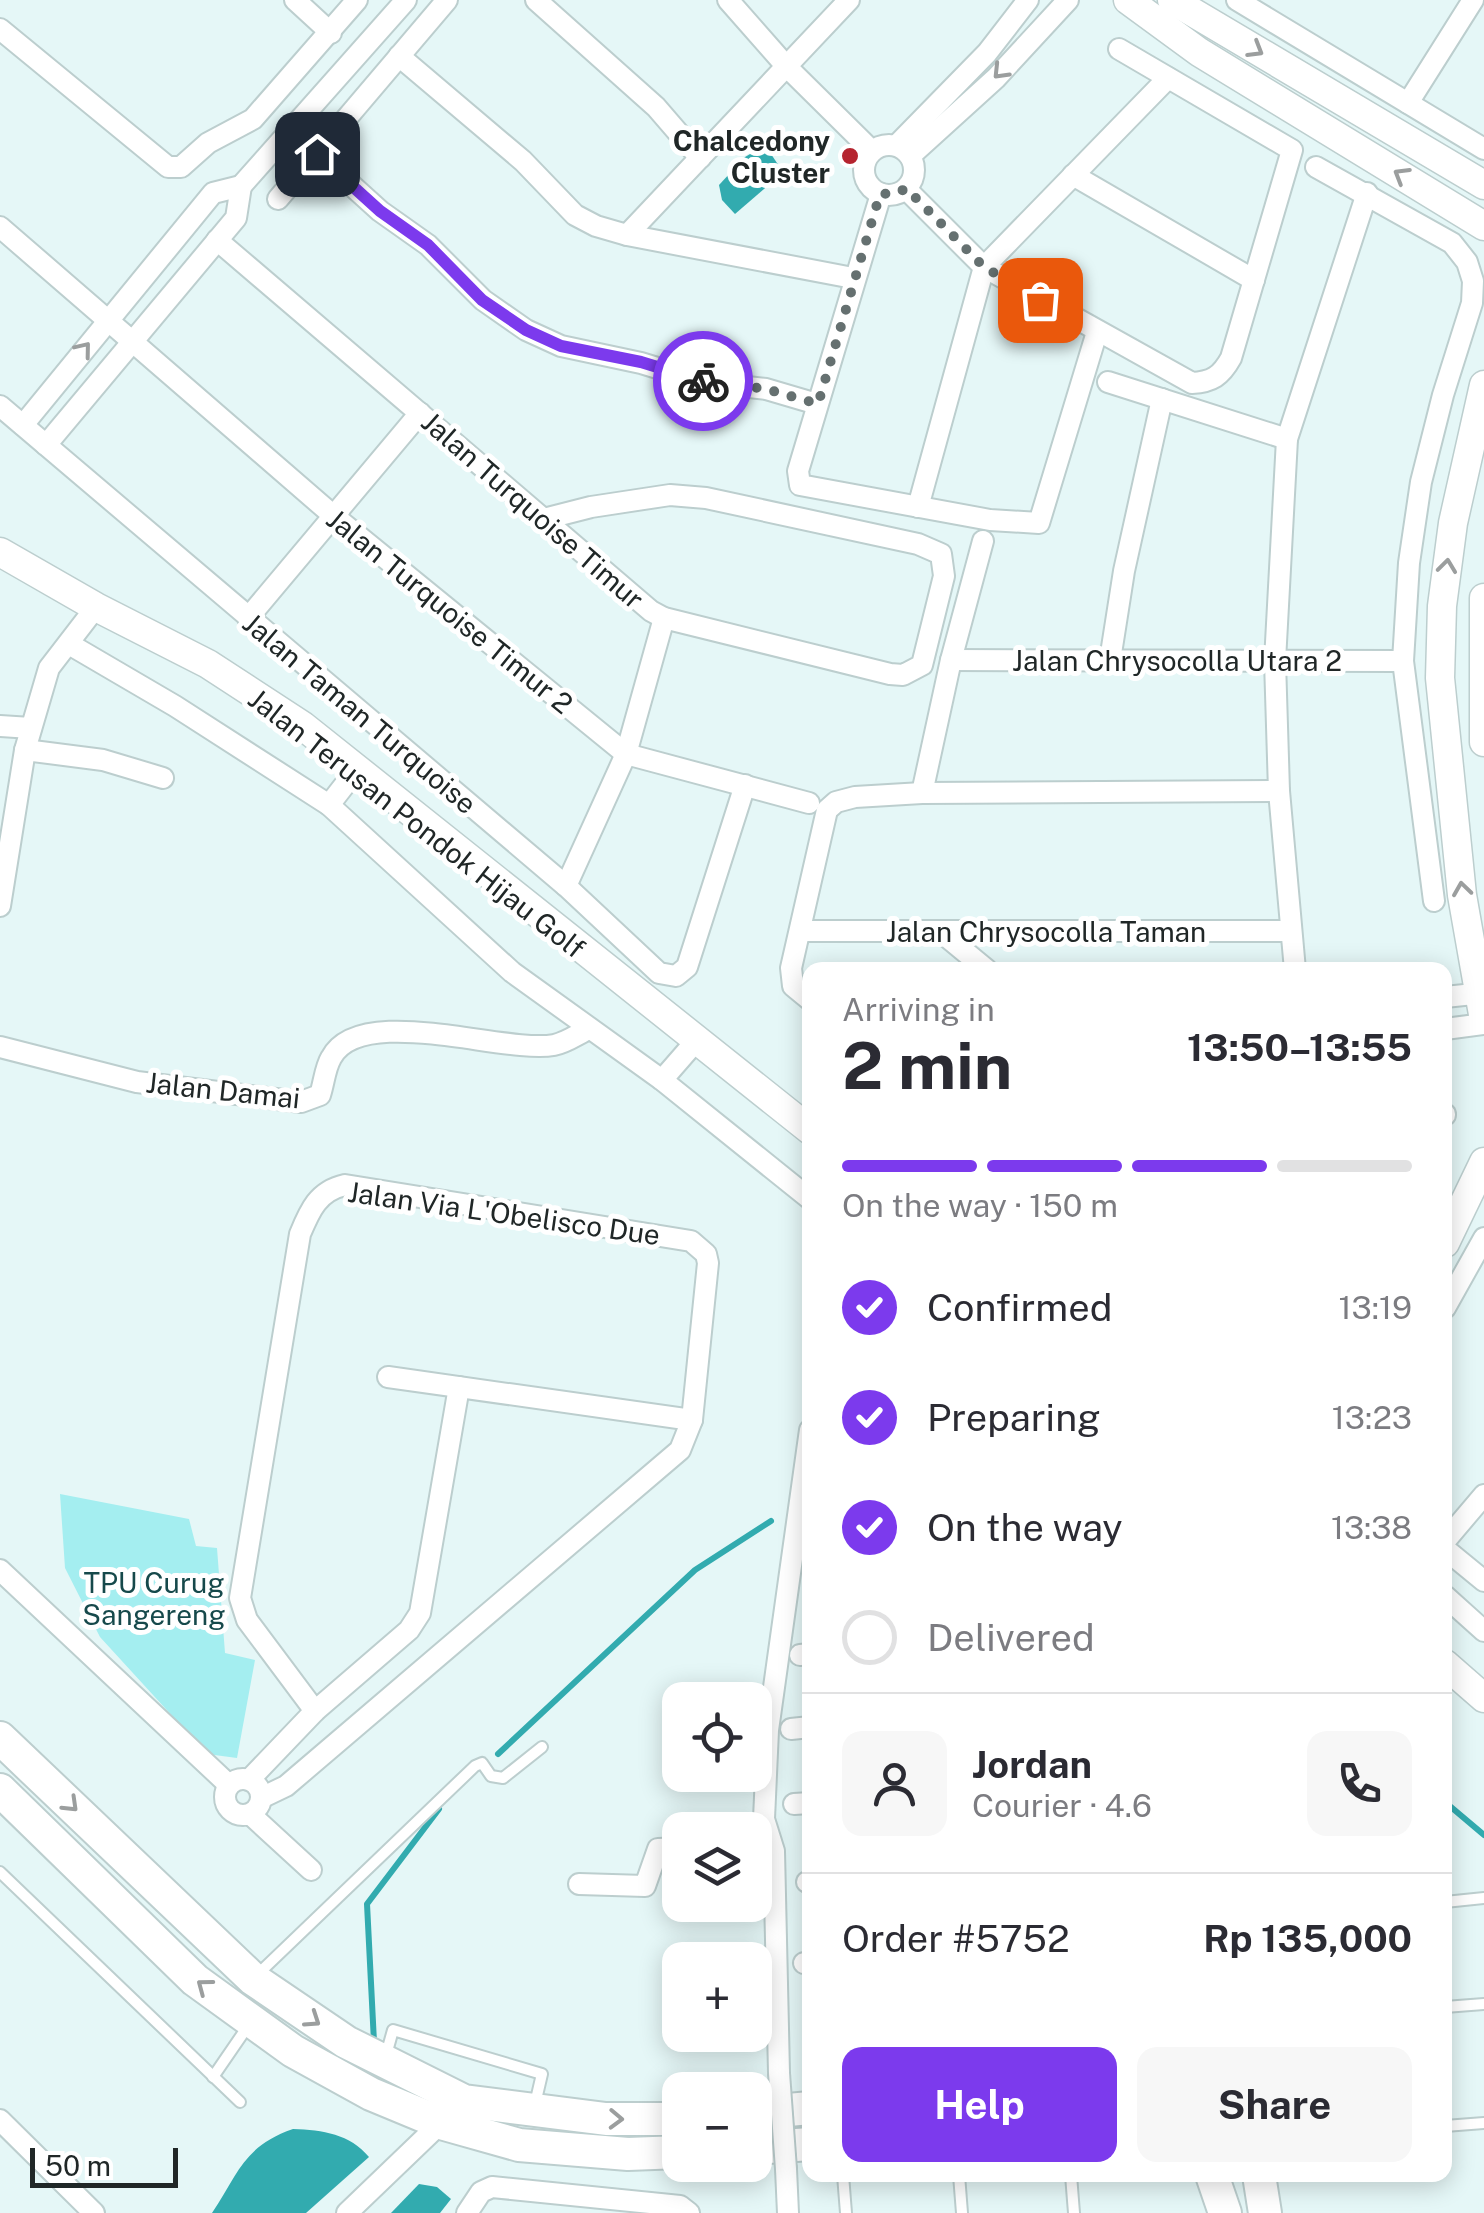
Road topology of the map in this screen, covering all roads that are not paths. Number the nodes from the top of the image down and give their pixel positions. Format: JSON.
{"nodes":[{"id":1,"x":294,"y":0,"type":"edge"},
{"id":2,"x":406,"y":0,"type":"edge"},
{"id":3,"x":447,"y":0,"type":"edge"},
{"id":4,"x":536,"y":0,"type":"edge"},
{"id":5,"x":728,"y":0,"type":"edge"},
{"id":6,"x":849,"y":0,"type":"edge"},
{"id":7,"x":1028,"y":0,"type":"edge"},
{"id":8,"x":1128,"y":0,"type":"edge"},
{"id":9,"x":1172,"y":0,"type":"edge"},
{"id":10,"x":1237,"y":0,"type":"edge"},
{"id":11,"x":1473,"y":0,"type":"edge"},
{"id":12,"x":1067,"y":1,"type":"edge"},
{"id":13,"x":348,"y":3,"type":"edge"},
{"id":14,"x":0,"y":29,"type":"edge"},
{"id":15,"x":331,"y":33,"type":"junction"},
{"id":16,"x":1119,"y":49,"type":"dead end"},
{"id":17,"x":399,"y":56,"type":"junction"},
{"id":18,"x":787,"y":66,"type":"junction"},
{"id":19,"x":1168,"y":78,"type":"junction"},
{"id":20,"x":1408,"y":103,"type":"junction"},
{"id":21,"x":1484,"y":149,"type":"edge"},
{"id":22,"x":872,"y":151,"type":"junction"},
{"id":23,"x":904,"y":151,"type":"junction"},
{"id":24,"x":317,"y":154,"type":"junction"},
{"id":25,"x":700,"y":158,"type":"junction"},
{"id":26,"x":1316,"y":167,"type":"dead end"},
{"id":27,"x":1073,"y":175,"type":"junction"},
{"id":28,"x":1484,"y":185,"type":"edge"},
{"id":29,"x":241,"y":186,"type":"junction"},
{"id":30,"x":906,"y":188,"type":"junction"},
{"id":31,"x":1367,"y":193,"type":"junction"},
{"id":32,"x":880,"y":194,"type":"junction"},
{"id":33,"x":278,"y":198,"type":"dead end"},
{"id":34,"x":1484,"y":226,"type":"edge"},
{"id":35,"x":0,"y":227,"type":"edge"},
{"id":36,"x":626,"y":235,"type":"junction"},
{"id":37,"x":218,"y":240,"type":"junction"},
{"id":38,"x":984,"y":267,"type":"junction"},
{"id":39,"x":854,"y":278,"type":"junction"},
{"id":40,"x":1254,"y":280,"type":"junction"},
{"id":41,"x":107,"y":320,"type":"junction"},
{"id":42,"x":1097,"y":332,"type":"junction"},
{"id":43,"x":132,"y":340,"type":"junction"},
{"id":44,"x":1108,"y":382,"type":"dead end"},
{"id":45,"x":1484,"y":385,"type":"edge"},
{"id":46,"x":1162,"y":399,"type":"junction"},
{"id":47,"x":818,"y":404,"type":"junction"},
{"id":48,"x":0,"y":406,"type":"edge"},
{"id":49,"x":420,"y":413,"type":"junction"},
{"id":50,"x":22,"y":425,"type":"junction"},
{"id":51,"x":1287,"y":439,"type":"junction"},
{"id":52,"x":46,"y":444,"type":"junction"},
{"id":53,"x":918,"y":507,"type":"junction"},
{"id":54,"x":335,"y":517,"type":"junction"},
{"id":55,"x":544,"y":519,"type":"junction"},
{"id":56,"x":983,"y":541,"type":"dead end"},
{"id":57,"x":0,"y":552,"type":"edge"},
{"id":58,"x":1484,"y":598,"type":"edge"},
{"id":59,"x":96,"y":607,"type":"junction"},
{"id":60,"x":248,"y":618,"type":"junction"},
{"id":61,"x":664,"y":618,"type":"junction"},
{"id":62,"x":69,"y":644,"type":"junction"},
{"id":63,"x":952,"y":660,"type":"junction"},
{"id":64,"x":1110,"y":660,"type":"junction"},
{"id":65,"x":1275,"y":661,"type":"junction"},
{"id":66,"x":1403,"y":662,"type":"junction"},
{"id":67,"x":0,"y":726,"type":"edge"},
{"id":68,"x":31,"y":728,"type":"junction"},
{"id":69,"x":1484,"y":742,"type":"edge"},
{"id":70,"x":26,"y":750,"type":"junction"},
{"id":71,"x":626,"y":754,"type":"junction"},
{"id":72,"x":356,"y":769,"type":"junction"},
{"id":73,"x":164,"y":778,"type":"dead end"},
{"id":74,"x":745,"y":784,"type":"junction"},
{"id":75,"x":1279,"y":791,"type":"junction"},
{"id":76,"x":922,"y":794,"type":"junction"},
{"id":77,"x":810,"y":803,"type":"dead end"},
{"id":78,"x":329,"y":805,"type":"junction"},
{"id":79,"x":7,"y":823,"type":"edge"},
{"id":80,"x":566,"y":886,"type":"junction"},
{"id":81,"x":1434,"y":902,"type":"dead end"},
{"id":82,"x":0,"y":906,"type":"edge"},
{"id":83,"x":802,"y":931,"type":"junction"},
{"id":84,"x":1290,"y":931,"type":"junction"},
{"id":85,"x":941,"y":932,"type":"junction"},
{"id":86,"x":977,"y":962,"type":"edge"},
{"id":87,"x":1294,"y":962,"type":"edge"},
{"id":88,"x":802,"y":992,"type":"edge"},
{"id":89,"x":1452,"y":999,"type":"edge"},
{"id":90,"x":1483,"y":1008,"type":"edge"},
{"id":91,"x":1452,"y":1025,"type":"edge"},
{"id":92,"x":590,"y":1029,"type":"junction"},
{"id":93,"x":696,"y":1041,"type":"junction"},
{"id":94,"x":0,"y":1047,"type":"edge"},
{"id":95,"x":662,"y":1080,"type":"junction"},
{"id":96,"x":802,"y":1124,"type":"edge"},
{"id":97,"x":1484,"y":1162,"type":"edge"},
{"id":98,"x":802,"y":1193,"type":"edge"},
{"id":99,"x":1452,"y":1228,"type":"edge"},
{"id":100,"x":1484,"y":1238,"type":"edge"},
{"id":101,"x":1452,"y":1295,"type":"edge"},
{"id":102,"x":388,"y":1377,"type":"dead end"},
{"id":103,"x":459,"y":1387,"type":"junction"},
{"id":104,"x":692,"y":1420,"type":"junction"},
{"id":105,"x":802,"y":1487,"type":"edge"},
{"id":106,"x":1484,"y":1495,"type":"edge"},
{"id":107,"x":1452,"y":1533,"type":"edge"},
{"id":108,"x":1452,"y":1555,"type":"edge"},
{"id":109,"x":0,"y":1570,"type":"edge"},
{"id":110,"x":1484,"y":1581,"type":"edge"},
{"id":111,"x":1452,"y":1602,"type":"edge"},
{"id":112,"x":1484,"y":1631,"type":"edge"},
{"id":113,"x":1452,"y":1670,"type":"edge"},
{"id":114,"x":1484,"y":1698,"type":"edge"},
{"id":115,"x":315,"y":1711,"type":"junction"},
{"id":116,"x":0,"y":1738,"type":"edge"},
{"id":117,"x":542,"y":1746,"type":"dead end"},
{"id":118,"x":239,"y":1782,"type":"junction"},
{"id":119,"x":0,"y":1790,"type":"edge"},
{"id":120,"x":256,"y":1806,"type":"junction"},
{"id":121,"x":764,"y":1812,"type":"edge"},
{"id":122,"x":662,"y":1849,"type":"edge"},
{"id":123,"x":311,"y":1870,"type":"dead end"},
{"id":124,"x":0,"y":1872,"type":"edge"},
{"id":125,"x":578,"y":1884,"type":"dead end"},
{"id":126,"x":1484,"y":1898,"type":"edge"},
{"id":127,"x":1452,"y":1901,"type":"edge"},
{"id":128,"x":770,"y":1922,"type":"edge"},
{"id":129,"x":253,"y":1979,"type":"junction"},
{"id":130,"x":1484,"y":2004,"type":"edge"},
{"id":131,"x":1452,"y":2007,"type":"edge"},
{"id":132,"x":772,"y":2020,"type":"edge"},
{"id":133,"x":777,"y":2020,"type":"junction"},
{"id":134,"x":251,"y":2021,"type":"junction"},
{"id":135,"x":384,"y":2061,"type":"junction"},
{"id":136,"x":213,"y":2076,"type":"junction"},
{"id":137,"x":240,"y":2102,"type":"dead end"},
{"id":138,"x":802,"y":2109,"type":"edge"},
{"id":139,"x":534,"y":2110,"type":"junction"},
{"id":140,"x":772,"y":2111,"type":"edge"},
{"id":141,"x":453,"y":2112,"type":"junction"},
{"id":142,"x":662,"y":2119,"type":"edge"},
{"id":143,"x":0,"y":2120,"type":"edge"},
{"id":144,"x":1484,"y":2123,"type":"edge"},
{"id":145,"x":1452,"y":2125,"type":"edge"},
{"id":146,"x":802,"y":2145,"type":"edge"},
{"id":147,"x":772,"y":2147,"type":"edge"},
{"id":148,"x":662,"y":2153,"type":"edge"},
{"id":149,"x":844,"y":2182,"type":"edge"},
{"id":150,"x":960,"y":2182,"type":"edge"},
{"id":151,"x":1072,"y":2182,"type":"edge"},
{"id":152,"x":1260,"y":2182,"type":"edge"},
{"id":153,"x":687,"y":2211,"type":"edge"},
{"id":154,"x":94,"y":2213,"type":"edge"},
{"id":155,"x":347,"y":2213,"type":"edge"},
{"id":156,"x":468,"y":2213,"type":"edge"},
{"id":157,"x":788,"y":2213,"type":"edge"},
{"id":158,"x":846,"y":2213,"type":"edge"},
{"id":159,"x":962,"y":2213,"type":"edge"},
{"id":160,"x":1074,"y":2213,"type":"edge"},
{"id":161,"x":1265,"y":2213,"type":"edge"}],
"edges":[{"from":1,"to":15,"type":"street"},
{"from":2,"to":29,"type":"street"},
{"from":3,"to":17,"type":"street"},
{"from":4,"to":25,"type":"street"},
{"from":5,"to":18,"type":"street"},
{"from":6,"to":18,"type":"street"},
{"from":7,"to":23,"type":"street"},
{"from":34,"to":8,"type":"street","one_way":true},
{"from":9,"to":28,"type":"street","one_way":true},
{"from":10,"to":20,"type":"street"},
{"from":11,"to":20,"type":"street"},
{"from":12,"to":23,"type":"street","one_way":true},
{"from":13,"to":15,"type":"street"},
{"from":14,"to":15,"type":"street"},
{"from":16,"to":19,"type":"street"},
{"from":17,"to":24,"type":"street"},
{"from":17,"to":36,"type":"street"},
{"from":18,"to":22,"type":"street"},
{"from":18,"to":25,"type":"street"},
{"from":19,"to":27,"type":"street"},
{"from":19,"to":40,"type":"street"},
{"from":20,"to":21,"type":"street"},
{"from":22,"to":23,"type":"street"},
{"from":22,"to":32,"type":"street"},
{"from":23,"to":30,"type":"street"},
{"from":24,"to":33,"type":"street"},
{"from":24,"to":47,"type":"street"},
{"from":25,"to":36,"type":"street"},
{"from":26,"to":31,"type":"street"},
{"from":27,"to":38,"type":"street"},
{"from":27,"to":40,"type":"street"},
{"from":29,"to":37,"type":"street"},
{"from":29,"to":41,"type":"street"},
{"from":30,"to":32,"type":"street"},
{"from":30,"to":38,"type":"street"},
{"from":31,"to":51,"type":"street"},
{"from":31,"to":66,"type":"street"},
{"from":32,"to":39,"type":"street"},
{"from":35,"to":41,"type":"street","name":"Jalan Turquoise Timur 2"},
{"from":36,"to":39,"type":"street"},
{"from":37,"to":43,"type":"street"},
{"from":37,"to":49,"type":"street","name":"Jalan Turquoise Timur"},
{"from":38,"to":42,"type":"street"},
{"from":38,"to":53,"type":"street"},
{"from":39,"to":47,"type":"street"},
{"from":40,"to":42,"type":"street"},
{"from":41,"to":43,"type":"street","name":"Jalan Turquoise Timur 2"},
{"from":50,"to":41,"type":"street","one_way":true},
{"from":42,"to":53,"type":"street"},
{"from":43,"to":52,"type":"street"},
{"from":43,"to":54,"type":"street","name":"Jalan Turquoise Timur 2"},
{"from":44,"to":46,"type":"street"},
{"from":90,"to":45,"type":"street","one_way":true},
{"from":46,"to":51,"type":"street"},
{"from":46,"to":64,"type":"street"},
{"from":47,"to":53,"type":"street"},
{"from":48,"to":50,"type":"street","name":"Jalan Taman Turquoise"},
{"from":49,"to":54,"type":"street"},
{"from":49,"to":55,"type":"street","name":"Jalan Turquoise Timur"},
{"from":50,"to":52,"type":"street","name":"Jalan Taman Turquoise"},
{"from":51,"to":65,"type":"street"},
{"from":52,"to":60,"type":"street","name":"Jalan Taman Turquoise"},
{"from":54,"to":60,"type":"street"},
{"from":54,"to":71,"type":"street","name":"Jalan Turquoise Timur 2"},
{"from":55,"to":61,"type":"street","name":"Jalan Turquoise Timur"},
{"from":55,"to":61,"type":"street","name":"Jalan Turquoise Timur"},
{"from":56,"to":63,"type":"street"},
{"from":57,"to":59,"type":"street","name":"Jalan Terusan Pondok Hijau Golf"},
{"from":58,"to":69,"type":"street"},
{"from":59,"to":62,"type":"street"},
{"from":59,"to":72,"type":"street","name":"Jalan Terusan Pondok Hijau Golf"},
{"from":60,"to":80,"type":"street","name":"Jalan Taman Turquoise"},
{"from":61,"to":71,"type":"street"},
{"from":62,"to":68,"type":"street"},
{"from":62,"to":78,"type":"street"},
{"from":63,"to":64,"type":"street","name":"Jalan Chrysocolla Utara 2"},
{"from":63,"to":76,"type":"street"},
{"from":64,"to":65,"type":"street","name":"Jalan Chrysocolla Utara 2"},
{"from":65,"to":66,"type":"street","name":"Jalan Chrysocolla Utara 2"},
{"from":65,"to":75,"type":"street"},
{"from":66,"to":81,"type":"street"},
{"from":67,"to":68,"type":"street"},
{"from":68,"to":70,"type":"street"},
{"from":70,"to":73,"type":"street"},
{"from":70,"to":79,"type":"street"},
{"from":71,"to":74,"type":"street","name":"Jalan Turquoise Timur 2"},
{"from":71,"to":80,"type":"street"},
{"from":72,"to":78,"type":"street"},
{"from":72,"to":93,"type":"street","name":"Jalan Terusan Pondok Hijau Golf"},
{"from":74,"to":77,"type":"street","name":"Jalan Turquoise Timur 2"},
{"from":74,"to":80,"type":"street","name":"Jalan Taman Turquoise"},
{"from":75,"to":76,"type":"street"},
{"from":75,"to":84,"type":"street"},
{"from":76,"to":83,"type":"street"},
{"from":78,"to":92,"type":"street"},
{"from":79,"to":82,"type":"street"},
{"from":83,"to":85,"type":"street","name":"Jalan Chrysocolla Taman"},
{"from":83,"to":88,"type":"street"},
{"from":84,"to":85,"type":"street","name":"Jalan Chrysocolla Taman"},
{"from":84,"to":87,"type":"street"},
{"from":85,"to":86,"type":"street"},
{"from":89,"to":90,"type":"street"},
{"from":90,"to":91,"type":"street"},
{"from":92,"to":94,"type":"street","name":"Jalan Damai"},
{"from":92,"to":95,"type":"street"},
{"from":93,"to":95,"type":"street"},
{"from":93,"to":96,"type":"street","name":"Jalan Terusan Pondok Hijau Golf"},
{"from":95,"to":98,"type":"street"},
{"from":97,"to":99,"type":"street"},
{"from":100,"to":101,"type":"street"},
{"from":102,"to":103,"type":"street"},
{"from":103,"to":104,"type":"street"},
{"from":103,"to":115,"type":"street"},
{"from":104,"to":115,"type":"street","name":"Jalan Via L'Obelisco Due"},
{"from":104,"to":120,"type":"street","name":"Jalan Via L'Obelisco Due"},
{"from":105,"to":121,"type":"street"},
{"from":106,"to":107,"type":"street"},
{"from":108,"to":110,"type":"street"},
{"from":109,"to":118,"type":"street"},
{"from":111,"to":112,"type":"street"},
{"from":113,"to":114,"type":"street"},
{"from":115,"to":118,"type":"street"},
{"from":116,"to":129,"type":"main road","one_way":true},
{"from":117,"to":129,"type":"lane"},
{"from":118,"to":120,"type":"street"},
{"from":118,"to":120,"type":"street"},
{"from":134,"to":119,"type":"main road","one_way":true},
{"from":120,"to":123,"type":"street"},
{"from":122,"to":125,"type":"street"},
{"from":124,"to":136,"type":"lane"},
{"from":126,"to":127,"type":"lane"},
{"from":128,"to":133,"type":"street"},
{"from":129,"to":135,"type":"main road","one_way":true},
{"from":130,"to":131,"type":"lane"},
{"from":132,"to":133,"type":"lane"},
{"from":133,"to":157,"type":"street","bridge":true},
{"from":134,"to":136,"type":"lane"},
{"from":134,"to":141,"type":"main road"},
{"from":135,"to":139,"type":"lane"},
{"from":135,"to":141,"type":"main road"},
{"from":136,"to":137,"type":"lane"},
{"from":138,"to":140,"type":"main road"},
{"from":139,"to":141,"type":"main road"},
{"from":139,"to":142,"type":"main road","one_way":true},
{"from":141,"to":148,"type":"main road"},
{"from":141,"to":155,"type":"street"},
{"from":143,"to":154,"type":"street"},
{"from":144,"to":145,"type":"lane"},
{"from":146,"to":147,"type":"main road"},
{"from":149,"to":158,"type":"lane"},
{"from":150,"to":159,"type":"lane"},
{"from":151,"to":160,"type":"lane"},
{"from":152,"to":161,"type":"main road"},
{"from":153,"to":156,"type":"street"}]}
